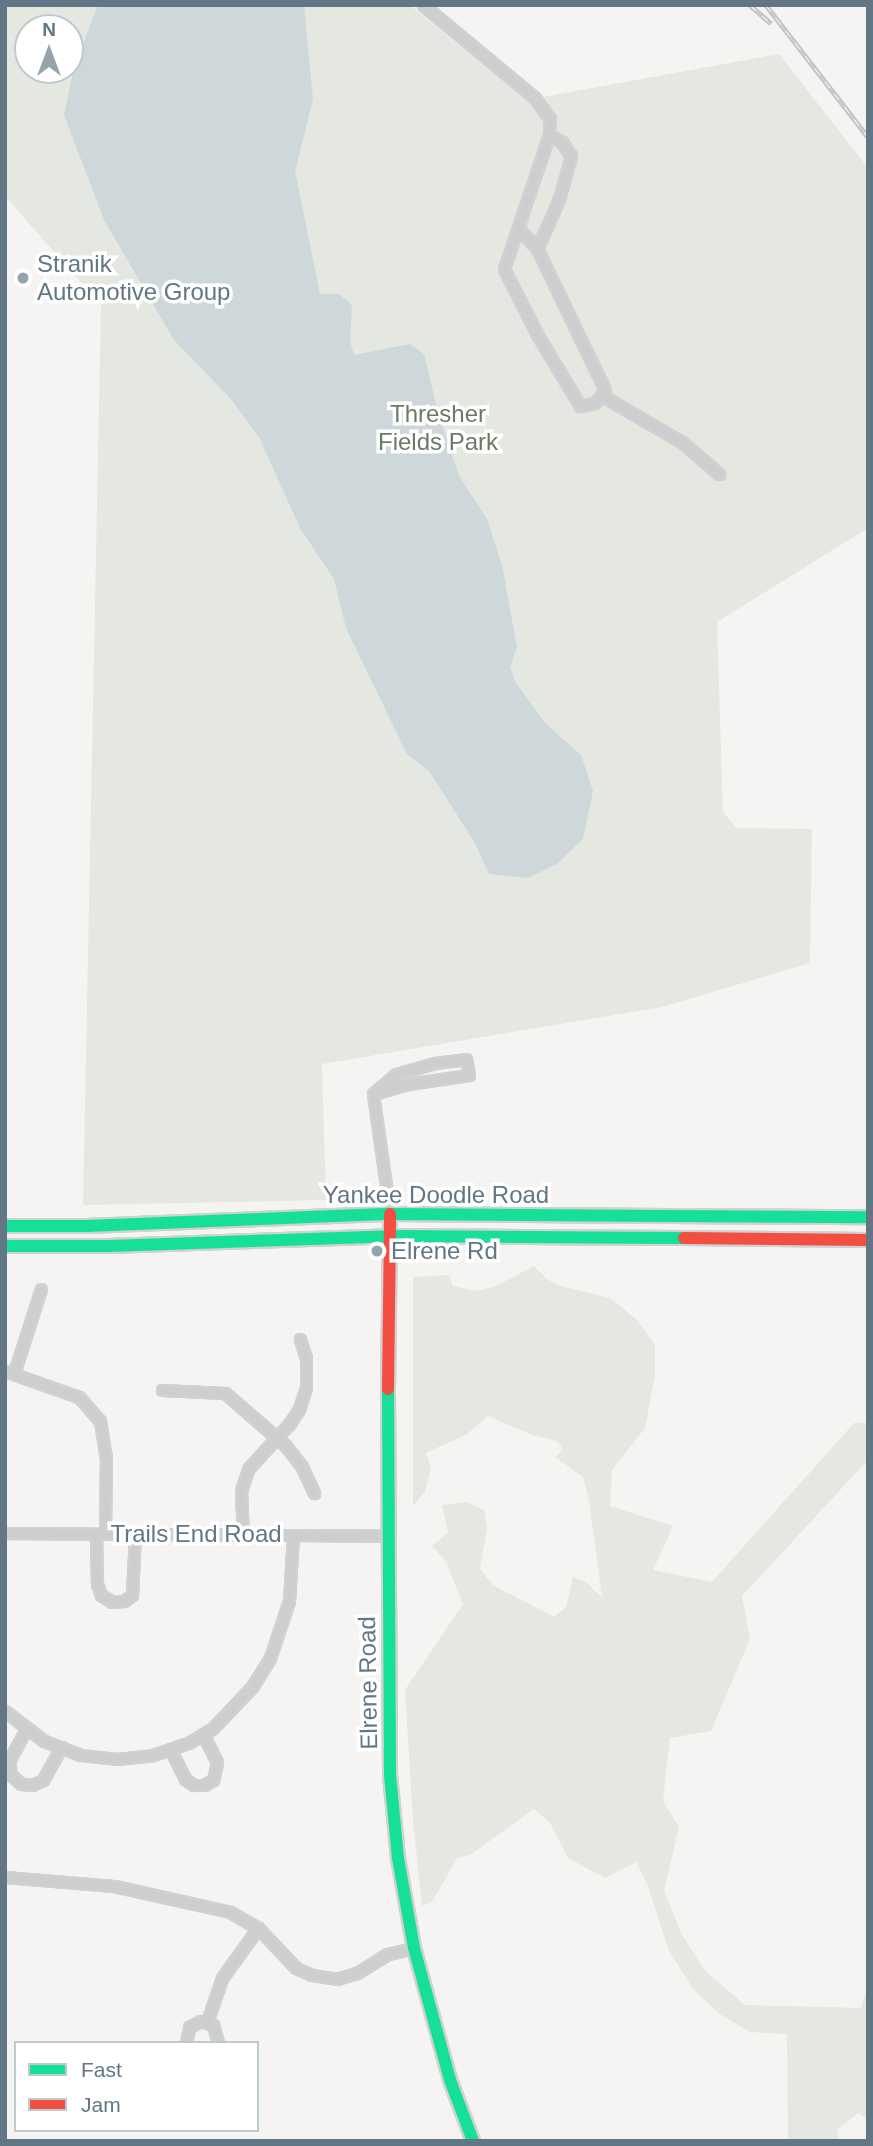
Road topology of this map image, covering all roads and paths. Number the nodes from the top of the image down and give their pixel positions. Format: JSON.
{"nodes":[{"id":1,"x":423,"y":5,"type":"edge"},
{"id":2,"x":549,"y":135,"type":"junction"},
{"id":3,"x":519,"y":228,"type":"junction"},
{"id":4,"x":537,"y":249,"type":"junction"},
{"id":5,"x":601,"y":395,"type":"junction"},
{"id":6,"x":719,"y":474,"type":"dead end"},
{"id":7,"x":373,"y":1094,"type":"junction"},
{"id":8,"x":390,"y":1214,"type":"junction"},
{"id":9,"x":868,"y":1217,"type":"edge"},
{"id":10,"x":5,"y":1226,"type":"edge"},
{"id":11,"x":86,"y":1226,"type":"junction"},
{"id":12,"x":5,"y":1233,"type":"edge"},
{"id":13,"x":390,"y":1236,"type":"junction"},
{"id":14,"x":868,"y":1240,"type":"edge"},
{"id":15,"x":5,"y":1246,"type":"edge"},
{"id":16,"x":41,"y":1289,"type":"dead end"},
{"id":17,"x":300,"y":1339,"type":"dead end"},
{"id":18,"x":10,"y":1372,"type":"edge"},
{"id":19,"x":162,"y":1390,"type":"dead end"},
{"id":20,"x":276,"y":1437,"type":"junction"},
{"id":21,"x":314,"y":1493,"type":"dead end"},
{"id":22,"x":5,"y":1533,"type":"edge"},
{"id":23,"x":100,"y":1534,"type":"junction"},
{"id":24,"x":135,"y":1534,"type":"junction"},
{"id":25,"x":293,"y":1535,"type":"junction"},
{"id":26,"x":387,"y":1536,"type":"junction"},
{"id":27,"x":243,"y":1537,"type":"junction"},
{"id":28,"x":5,"y":1711,"type":"edge"},
{"id":29,"x":26,"y":1729,"type":"junction"},
{"id":30,"x":203,"y":1734,"type":"junction"},
{"id":31,"x":61,"y":1747,"type":"junction"},
{"id":32,"x":170,"y":1749,"type":"junction"},
{"id":33,"x":5,"y":1877,"type":"edge"},
{"id":34,"x":258,"y":1928,"type":"junction"},
{"id":35,"x":414,"y":1948,"type":"junction"},
{"id":36,"x":207,"y":2022,"type":"junction"},
{"id":37,"x":186,"y":2041,"type":"edge"},
{"id":38,"x":218,"y":2041,"type":"edge"},
{"id":39,"x":473,"y":2141,"type":"edge"}],
"edges":[{"from":1,"to":2,"type":"street"},
{"from":2,"to":3,"type":"street"},
{"from":2,"to":4,"type":"street"},
{"from":3,"to":4,"type":"street"},
{"from":3,"to":5,"type":"street"},
{"from":4,"to":5,"type":"street"},
{"from":5,"to":6,"type":"street"},
{"from":7,"to":7,"type":"street"},
{"from":7,"to":8,"type":"street"},
{"from":8,"to":9,"type":"main road","name":"Yankee Doodle Road"},
{"from":8,"to":11,"type":"main road","name":"Yankee Doodle Road"},
{"from":8,"to":13,"type":"main road","name":"Elrene Road"},
{"from":10,"to":11,"type":"main road","name":"Yankee Doodle Road"},
{"from":11,"to":12,"type":"main road"},
{"from":13,"to":14,"type":"main road","name":"Yankee Doodle Road"},
{"from":13,"to":15,"type":"main road","name":"Yankee Doodle Road"},
{"from":13,"to":26,"type":"main road","name":"Elrene Road"},
{"from":16,"to":18,"type":"street"},
{"from":17,"to":20,"type":"street"},
{"from":18,"to":23,"type":"street"},
{"from":19,"to":20,"type":"street"},
{"from":20,"to":21,"type":"street"},
{"from":20,"to":27,"type":"street"},
{"from":22,"to":23,"type":"street","name":"Trails End Road"},
{"from":23,"to":24,"type":"street","name":"Trails End Road"},
{"from":23,"to":24,"type":"street"},
{"from":24,"to":27,"type":"street","name":"Trails End Road"},
{"from":25,"to":26,"type":"street","name":"Trails End Road"},
{"from":25,"to":27,"type":"street","name":"Trails End Road"},
{"from":25,"to":30,"type":"street"},
{"from":26,"to":35,"type":"main road","name":"Elrene Road"},
{"from":28,"to":29,"type":"street"},
{"from":29,"to":31,"type":"street"},
{"from":29,"to":31,"type":"street"},
{"from":30,"to":32,"type":"street"},
{"from":30,"to":32,"type":"street"},
{"from":31,"to":32,"type":"street"},
{"from":33,"to":34,"type":"street"},
{"from":34,"to":35,"type":"street"},
{"from":34,"to":36,"type":"street"},
{"from":35,"to":39,"type":"main road","name":"Elrene Road"},
{"from":36,"to":37,"type":"street"},
{"from":36,"to":38,"type":"street"}]}
